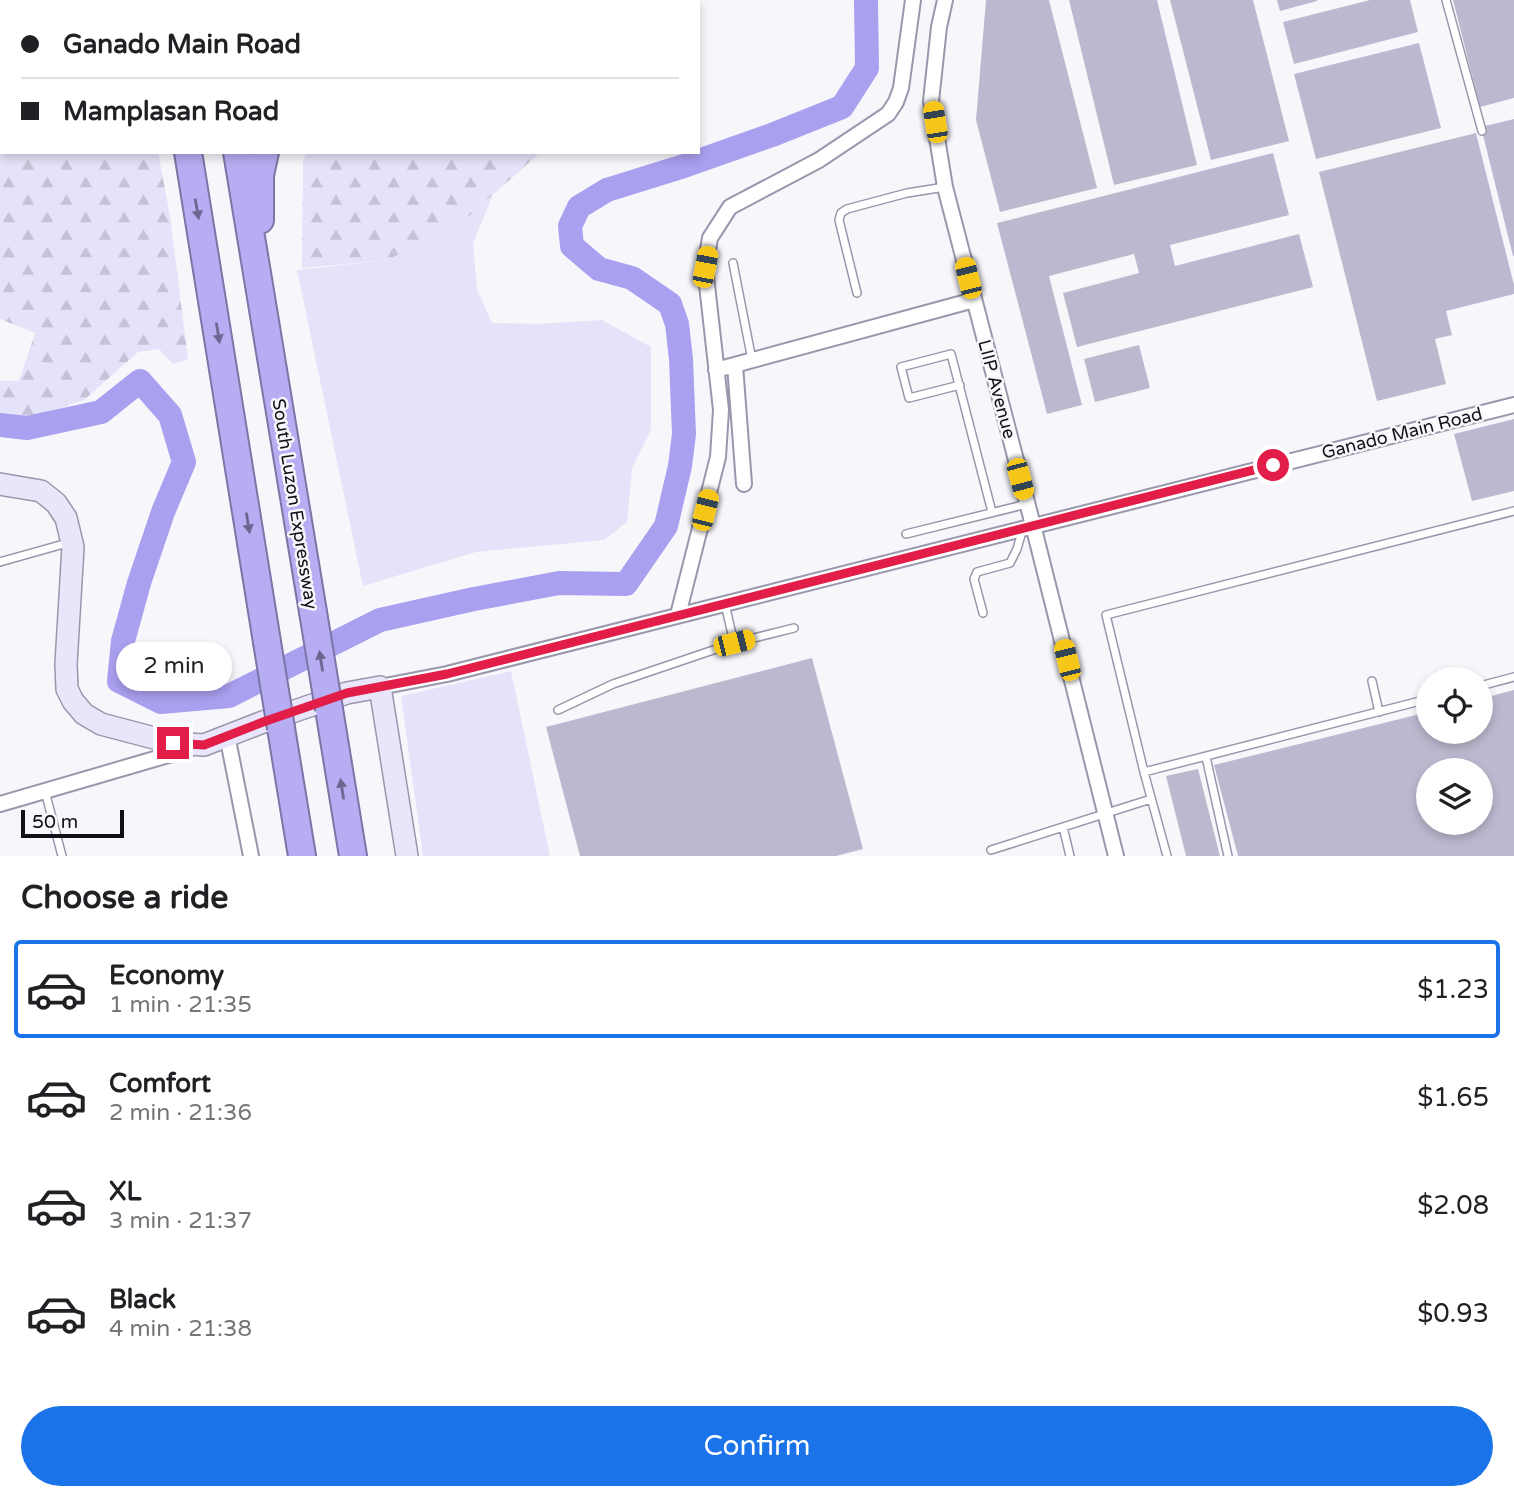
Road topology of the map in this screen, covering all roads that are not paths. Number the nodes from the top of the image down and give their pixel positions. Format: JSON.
{"nodes":[{"id":1,"x":913,"y":0,"type":"edge"},
{"id":2,"x":945,"y":0,"type":"edge"},
{"id":3,"x":1446,"y":0,"type":"edge"},
{"id":4,"x":1482,"y":131,"type":"dead end"},
{"id":5,"x":188,"y":154,"type":"edge"},
{"id":6,"x":236,"y":154,"type":"edge"},
{"id":7,"x":265,"y":154,"type":"edge"},
{"id":8,"x":945,"y":187,"type":"junction"},
{"id":9,"x":733,"y":263,"type":"dead end"},
{"id":10,"x":259,"y":284,"type":"junction"},
{"id":11,"x":857,"y":293,"type":"dead end"},
{"id":12,"x":974,"y":300,"type":"junction"},
{"id":13,"x":752,"y":360,"type":"junction"},
{"id":14,"x":734,"y":365,"type":"junction"},
{"id":15,"x":716,"y":370,"type":"junction"},
{"id":16,"x":960,"y":385,"type":"junction"},
{"id":17,"x":1514,"y":405,"type":"edge"},
{"id":18,"x":0,"y":484,"type":"edge"},
{"id":19,"x":744,"y":484,"type":"dead end"},
{"id":20,"x":1027,"y":505,"type":"junction"},
{"id":21,"x":1514,"y":511,"type":"edge"},
{"id":22,"x":992,"y":512,"type":"junction"},
{"id":23,"x":1028,"y":527,"type":"junction"},
{"id":24,"x":906,"y":534,"type":"dead end"},
{"id":25,"x":71,"y":542,"type":"junction"},
{"id":26,"x":0,"y":562,"type":"edge"},
{"id":27,"x":725,"y":604,"type":"junction"},
{"id":28,"x":983,"y":613,"type":"dead end"},
{"id":29,"x":678,"y":615,"type":"junction"},
{"id":30,"x":794,"y":628,"type":"dead end"},
{"id":31,"x":734,"y":643,"type":"junction"},
{"id":32,"x":1514,"y":677,"type":"edge"},
{"id":33,"x":1372,"y":681,"type":"dead end"},
{"id":34,"x":1493,"y":682,"type":"edge"},
{"id":35,"x":380,"y":687,"type":"junction"},
{"id":36,"x":1416,"y":702,"type":"edge"},
{"id":37,"x":558,"y":710,"type":"dead end"},
{"id":38,"x":1379,"y":712,"type":"junction"},
{"id":39,"x":227,"y":735,"type":"junction"},
{"id":40,"x":204,"y":745,"type":"junction"},
{"id":41,"x":1206,"y":757,"type":"junction"},
{"id":42,"x":1144,"y":772,"type":"junction"},
{"id":43,"x":45,"y":791,"type":"junction"},
{"id":44,"x":1151,"y":799,"type":"junction"},
{"id":45,"x":0,"y":804,"type":"edge"},
{"id":46,"x":1105,"y":813,"type":"junction"},
{"id":47,"x":1063,"y":827,"type":"junction"},
{"id":48,"x":992,"y":850,"type":"dead end"},
{"id":49,"x":62,"y":856,"type":"edge"},
{"id":50,"x":251,"y":856,"type":"edge"},
{"id":51,"x":303,"y":856,"type":"edge"},
{"id":52,"x":353,"y":856,"type":"edge"},
{"id":53,"x":407,"y":856,"type":"edge"},
{"id":54,"x":1070,"y":856,"type":"edge"},
{"id":55,"x":1116,"y":856,"type":"edge"},
{"id":56,"x":1167,"y":856,"type":"edge"},
{"id":57,"x":1227,"y":856,"type":"edge"}],
"edges":[{"from":1,"to":15,"type":"street"},
{"from":2,"to":8,"type":"street","name":"LIIP Avenue"},
{"from":3,"to":4,"type":"lane"},
{"from":5,"to":51,"type":"highway","one_way":true,"bridge":true},
{"from":6,"to":10,"type":"highway","name":"South Luzon Expressway"},
{"from":7,"to":10,"type":"highway"},
{"from":8,"to":11,"type":"lane"},
{"from":8,"to":12,"type":"street","name":"LIIP Avenue"},
{"from":9,"to":13,"type":"lane"},
{"from":52,"to":10,"type":"highway","name":"South Luzon Expressway","one_way":true,"bridge":true},
{"from":12,"to":13,"type":"street"},
{"from":12,"to":20,"type":"street","name":"LIIP Avenue"},
{"from":13,"to":14,"type":"street"},
{"from":14,"to":15,"type":"street"},
{"from":14,"to":19,"type":"street"},
{"from":15,"to":29,"type":"street"},
{"from":16,"to":16,"type":"lane"},
{"from":16,"to":22,"type":"lane"},
{"from":17,"to":23,"type":"street","name":"Ganado Main Road"},
{"from":18,"to":25,"type":"street"},
{"from":20,"to":22,"type":"lane"},
{"from":20,"to":23,"type":"street","name":"LIIP Avenue"},
{"from":21,"to":42,"type":"lane"},
{"from":22,"to":24,"type":"lane"},
{"from":23,"to":27,"type":"street","name":"Ganado Main Road"},
{"from":23,"to":28,"type":"lane"},
{"from":23,"to":46,"type":"street","name":"LIIP Avenue"},
{"from":25,"to":26,"type":"lane"},
{"from":25,"to":40,"type":"street"},
{"from":27,"to":29,"type":"street","name":"Ganado Main Road"},
{"from":27,"to":31,"type":"lane"},
{"from":29,"to":35,"type":"street","name":"Ganado Main Road"},
{"from":30,"to":31,"type":"lane"},
{"from":31,"to":37,"type":"lane"},
{"from":32,"to":34,"type":"lane"},
{"from":33,"to":38,"type":"lane"},
{"from":35,"to":39,"type":"street"},
{"from":35,"to":53,"type":"street"},
{"from":36,"to":38,"type":"lane"},
{"from":38,"to":41,"type":"lane"},
{"from":39,"to":40,"type":"street"},
{"from":39,"to":50,"type":"street"},
{"from":40,"to":43,"type":"street"},
{"from":41,"to":42,"type":"lane"},
{"from":41,"to":57,"type":"lane"},
{"from":42,"to":44,"type":"lane"},
{"from":43,"to":45,"type":"street"},
{"from":43,"to":49,"type":"lane"},
{"from":44,"to":46,"type":"lane"},
{"from":44,"to":56,"type":"lane"},
{"from":46,"to":47,"type":"lane"},
{"from":46,"to":55,"type":"street","name":"LIIP Avenue"},
{"from":47,"to":48,"type":"lane"},
{"from":47,"to":54,"type":"lane"}]}
